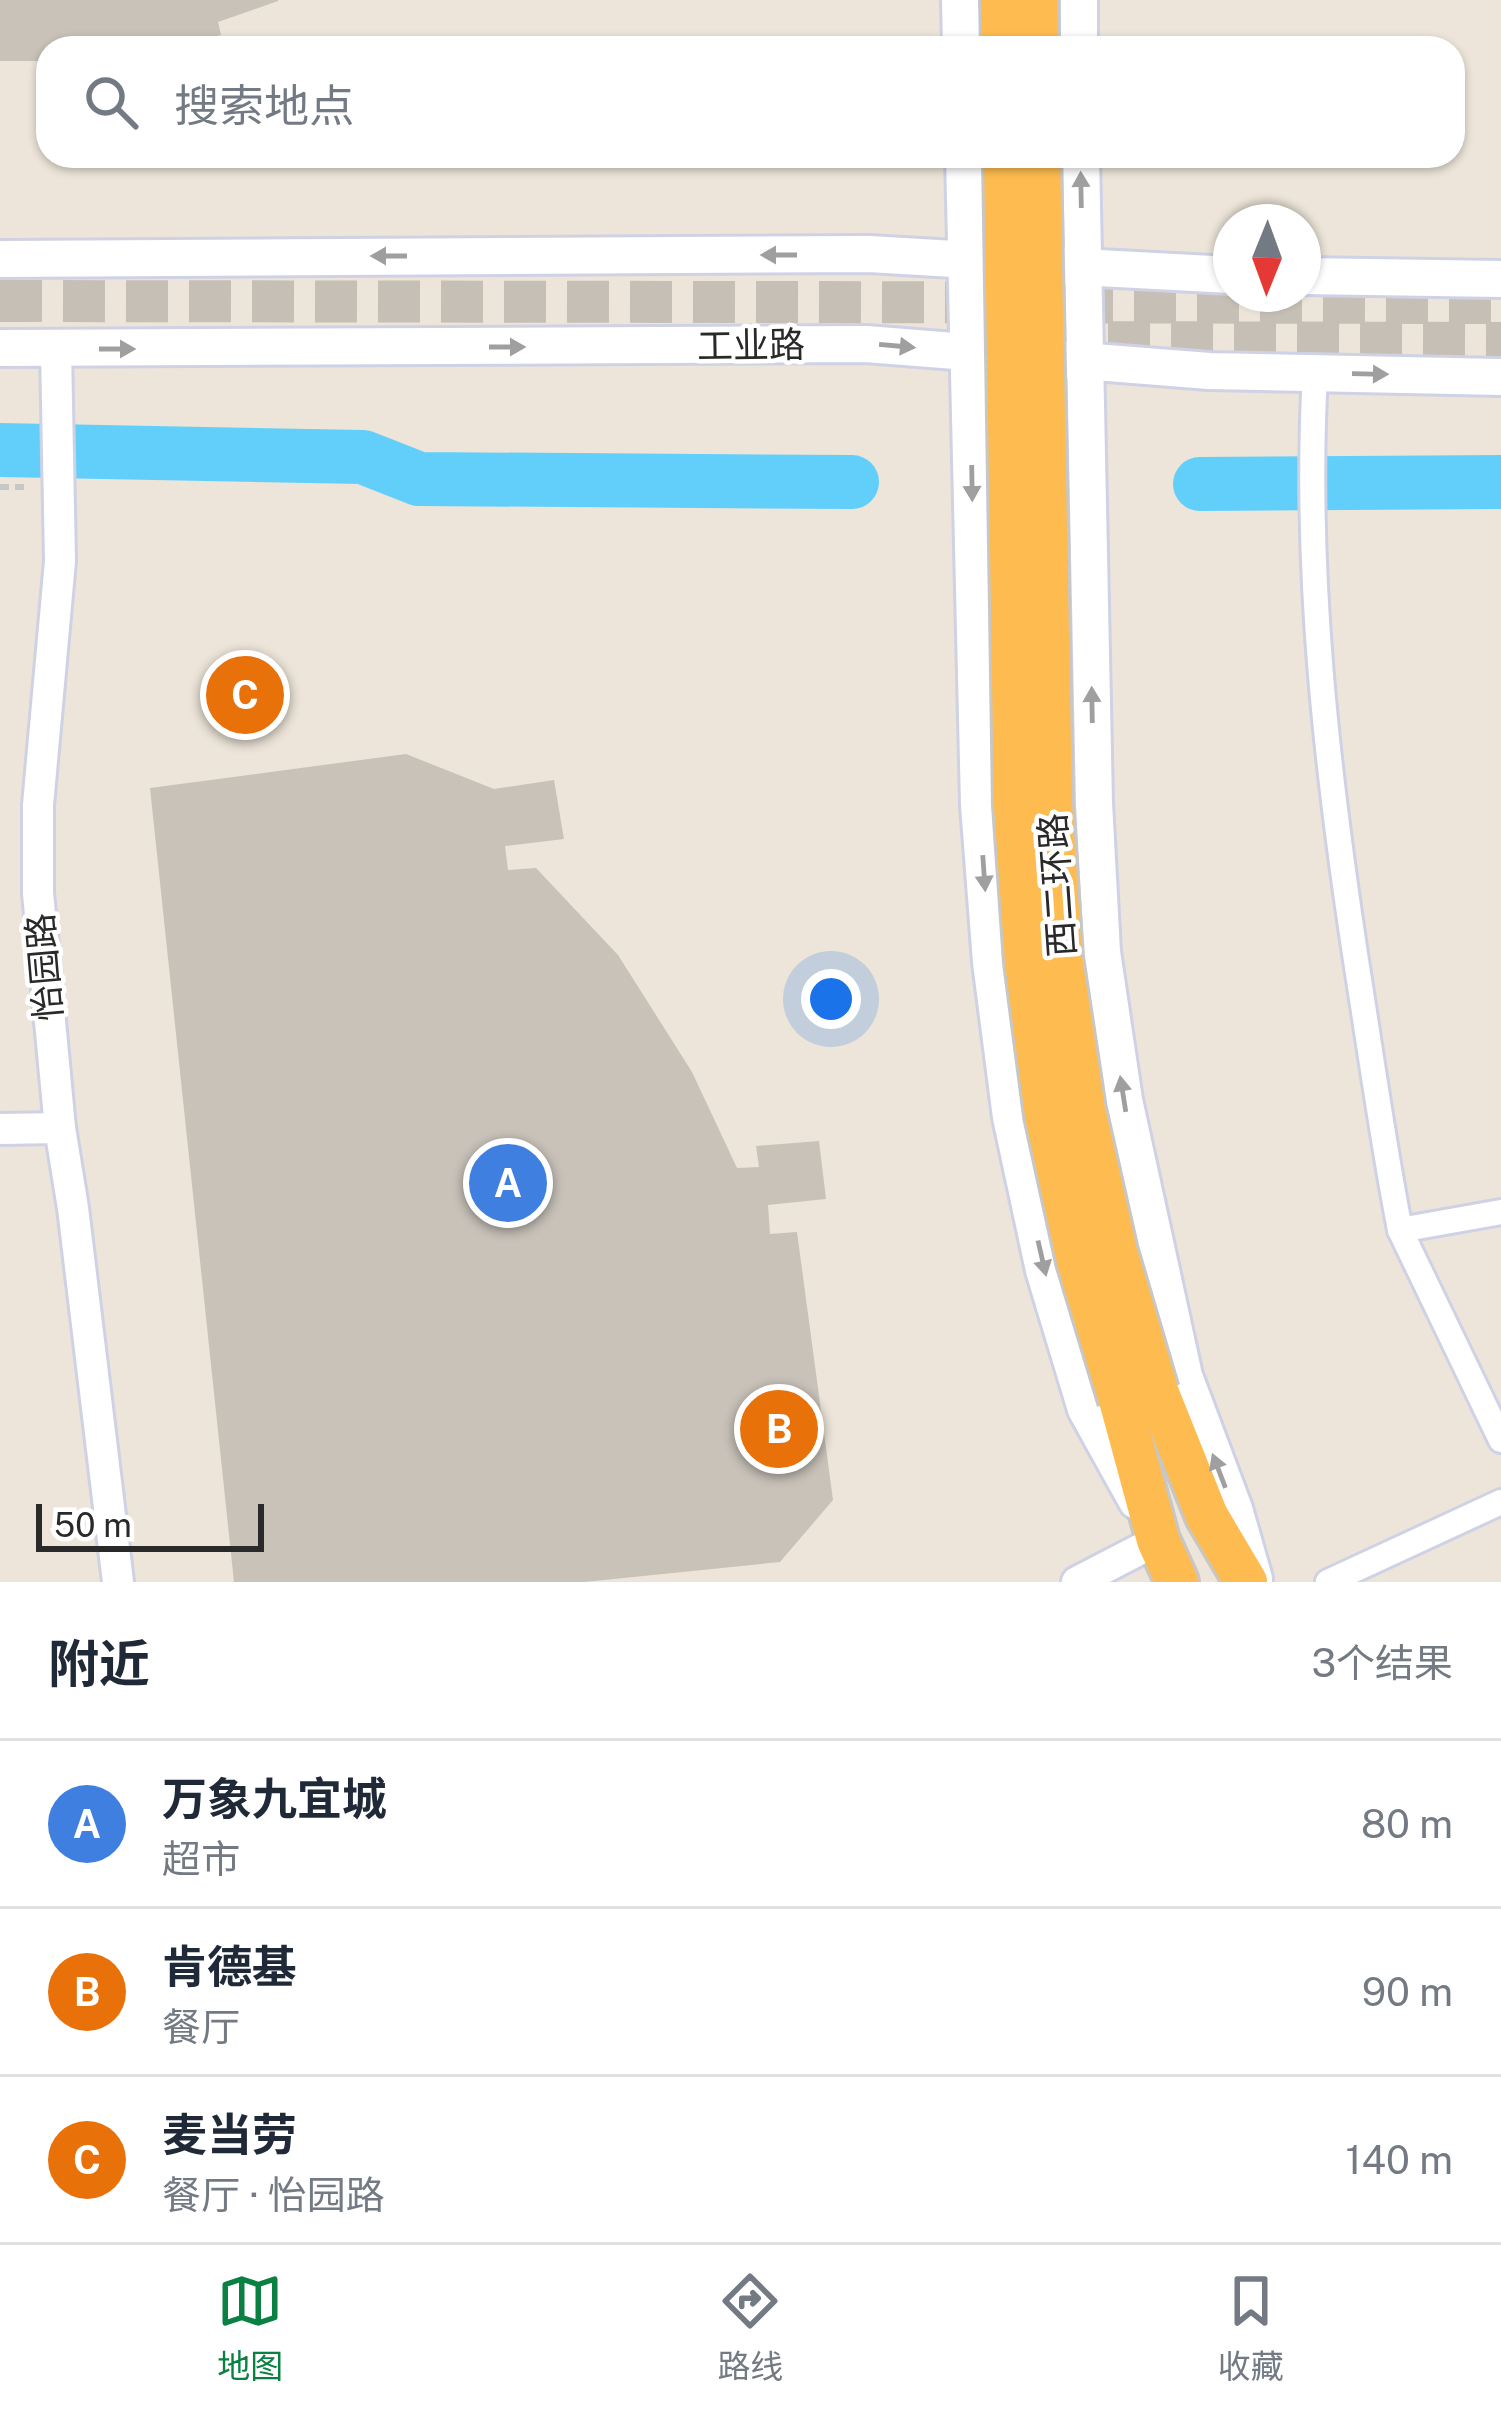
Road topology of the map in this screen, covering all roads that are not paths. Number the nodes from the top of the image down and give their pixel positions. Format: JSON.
{"nodes":[{"id":1,"x":960,"y":0,"type":"edge"},
{"id":2,"x":1003,"y":0,"type":"edge"},
{"id":3,"x":1036,"y":0,"type":"edge"},
{"id":4,"x":1079,"y":0,"type":"edge"},
{"id":5,"x":962,"y":36,"type":"edge"},
{"id":6,"x":1003,"y":36,"type":"edge"},
{"id":7,"x":1036,"y":36,"type":"edge"},
{"id":8,"x":1079,"y":36,"type":"edge"},
{"id":9,"x":964,"y":168,"type":"edge"},
{"id":10,"x":1005,"y":168,"type":"edge"},
{"id":11,"x":1039,"y":168,"type":"edge"},
{"id":12,"x":1081,"y":168,"type":"edge"},
{"id":13,"x":0,"y":259,"type":"edge"},
{"id":14,"x":966,"y":260,"type":"junction"},
{"id":15,"x":1082,"y":267,"type":"junction"},
{"id":16,"x":1213,"y":274,"type":"edge"},
{"id":17,"x":1321,"y":276,"type":"edge"},
{"id":18,"x":1501,"y":279,"type":"edge"},
{"id":19,"x":0,"y":349,"type":"edge"},
{"id":20,"x":56,"y":349,"type":"junction"},
{"id":21,"x":969,"y":352,"type":"junction"},
{"id":22,"x":1084,"y":361,"type":"junction"},
{"id":23,"x":1315,"y":373,"type":"junction"},
{"id":24,"x":1501,"y":377,"type":"edge"},
{"id":25,"x":0,"y":1129,"type":"edge"},
{"id":26,"x":60,"y":1129,"type":"junction"},
{"id":27,"x":1501,"y":1212,"type":"edge"},
{"id":28,"x":1400,"y":1230,"type":"junction"},
{"id":29,"x":1138,"y":1395,"type":"junction"},
{"id":30,"x":1501,"y":1440,"type":"edge"},
{"id":31,"x":1501,"y":1502,"type":"edge"},
{"id":32,"x":1159,"y":1540,"type":"junction"},
{"id":33,"x":118,"y":1582,"type":"edge"},
{"id":34,"x":1077,"y":1582,"type":"edge"},
{"id":35,"x":1177,"y":1582,"type":"edge"},
{"id":36,"x":1251,"y":1582,"type":"edge"},
{"id":37,"x":1328,"y":1582,"type":"edge"}],
"edges":[{"from":1,"to":5,"type":"main road"},
{"from":2,"to":6,"type":"highway"},
{"from":3,"to":7,"type":"highway"},
{"from":4,"to":8,"type":"main road"},
{"from":9,"to":14,"type":"main road"},
{"from":10,"to":29,"type":"highway","name":"西二环路","bridge":true},
{"from":11,"to":29,"type":"highway","name":"西二环路","bridge":true},
{"from":15,"to":12,"type":"main road","one_way":true},
{"from":14,"to":13,"type":"main road","one_way":true},
{"from":14,"to":15,"type":"main road"},
{"from":14,"to":21,"type":"main road"},
{"from":15,"to":16,"type":"main road"},
{"from":15,"to":22,"type":"main road"},
{"from":17,"to":18,"type":"main road"},
{"from":19,"to":20,"type":"main road","name":"工业路"},
{"from":20,"to":21,"type":"main road","name":"工业路","one_way":true},
{"from":20,"to":26,"type":"street","name":"怡园路"},
{"from":21,"to":22,"type":"main road","name":"工业路"},
{"from":21,"to":32,"type":"main road","one_way":true},
{"from":22,"to":23,"type":"main road","name":"工业路"},
{"from":36,"to":22,"type":"main road","one_way":true},
{"from":23,"to":24,"type":"main road","name":"工业路","one_way":true},
{"from":23,"to":28,"type":"street"},
{"from":25,"to":26,"type":"street"},
{"from":26,"to":33,"type":"street","name":"怡园路"},
{"from":27,"to":28,"type":"street"},
{"from":28,"to":30,"type":"street"},
{"from":29,"to":32,"type":"highway","name":"西二环路"},
{"from":29,"to":36,"type":"highway","name":"西二环路"},
{"from":31,"to":37,"type":"street"},
{"from":32,"to":34,"type":"street"},
{"from":32,"to":35,"type":"highway","name":"西二环路"}]}
